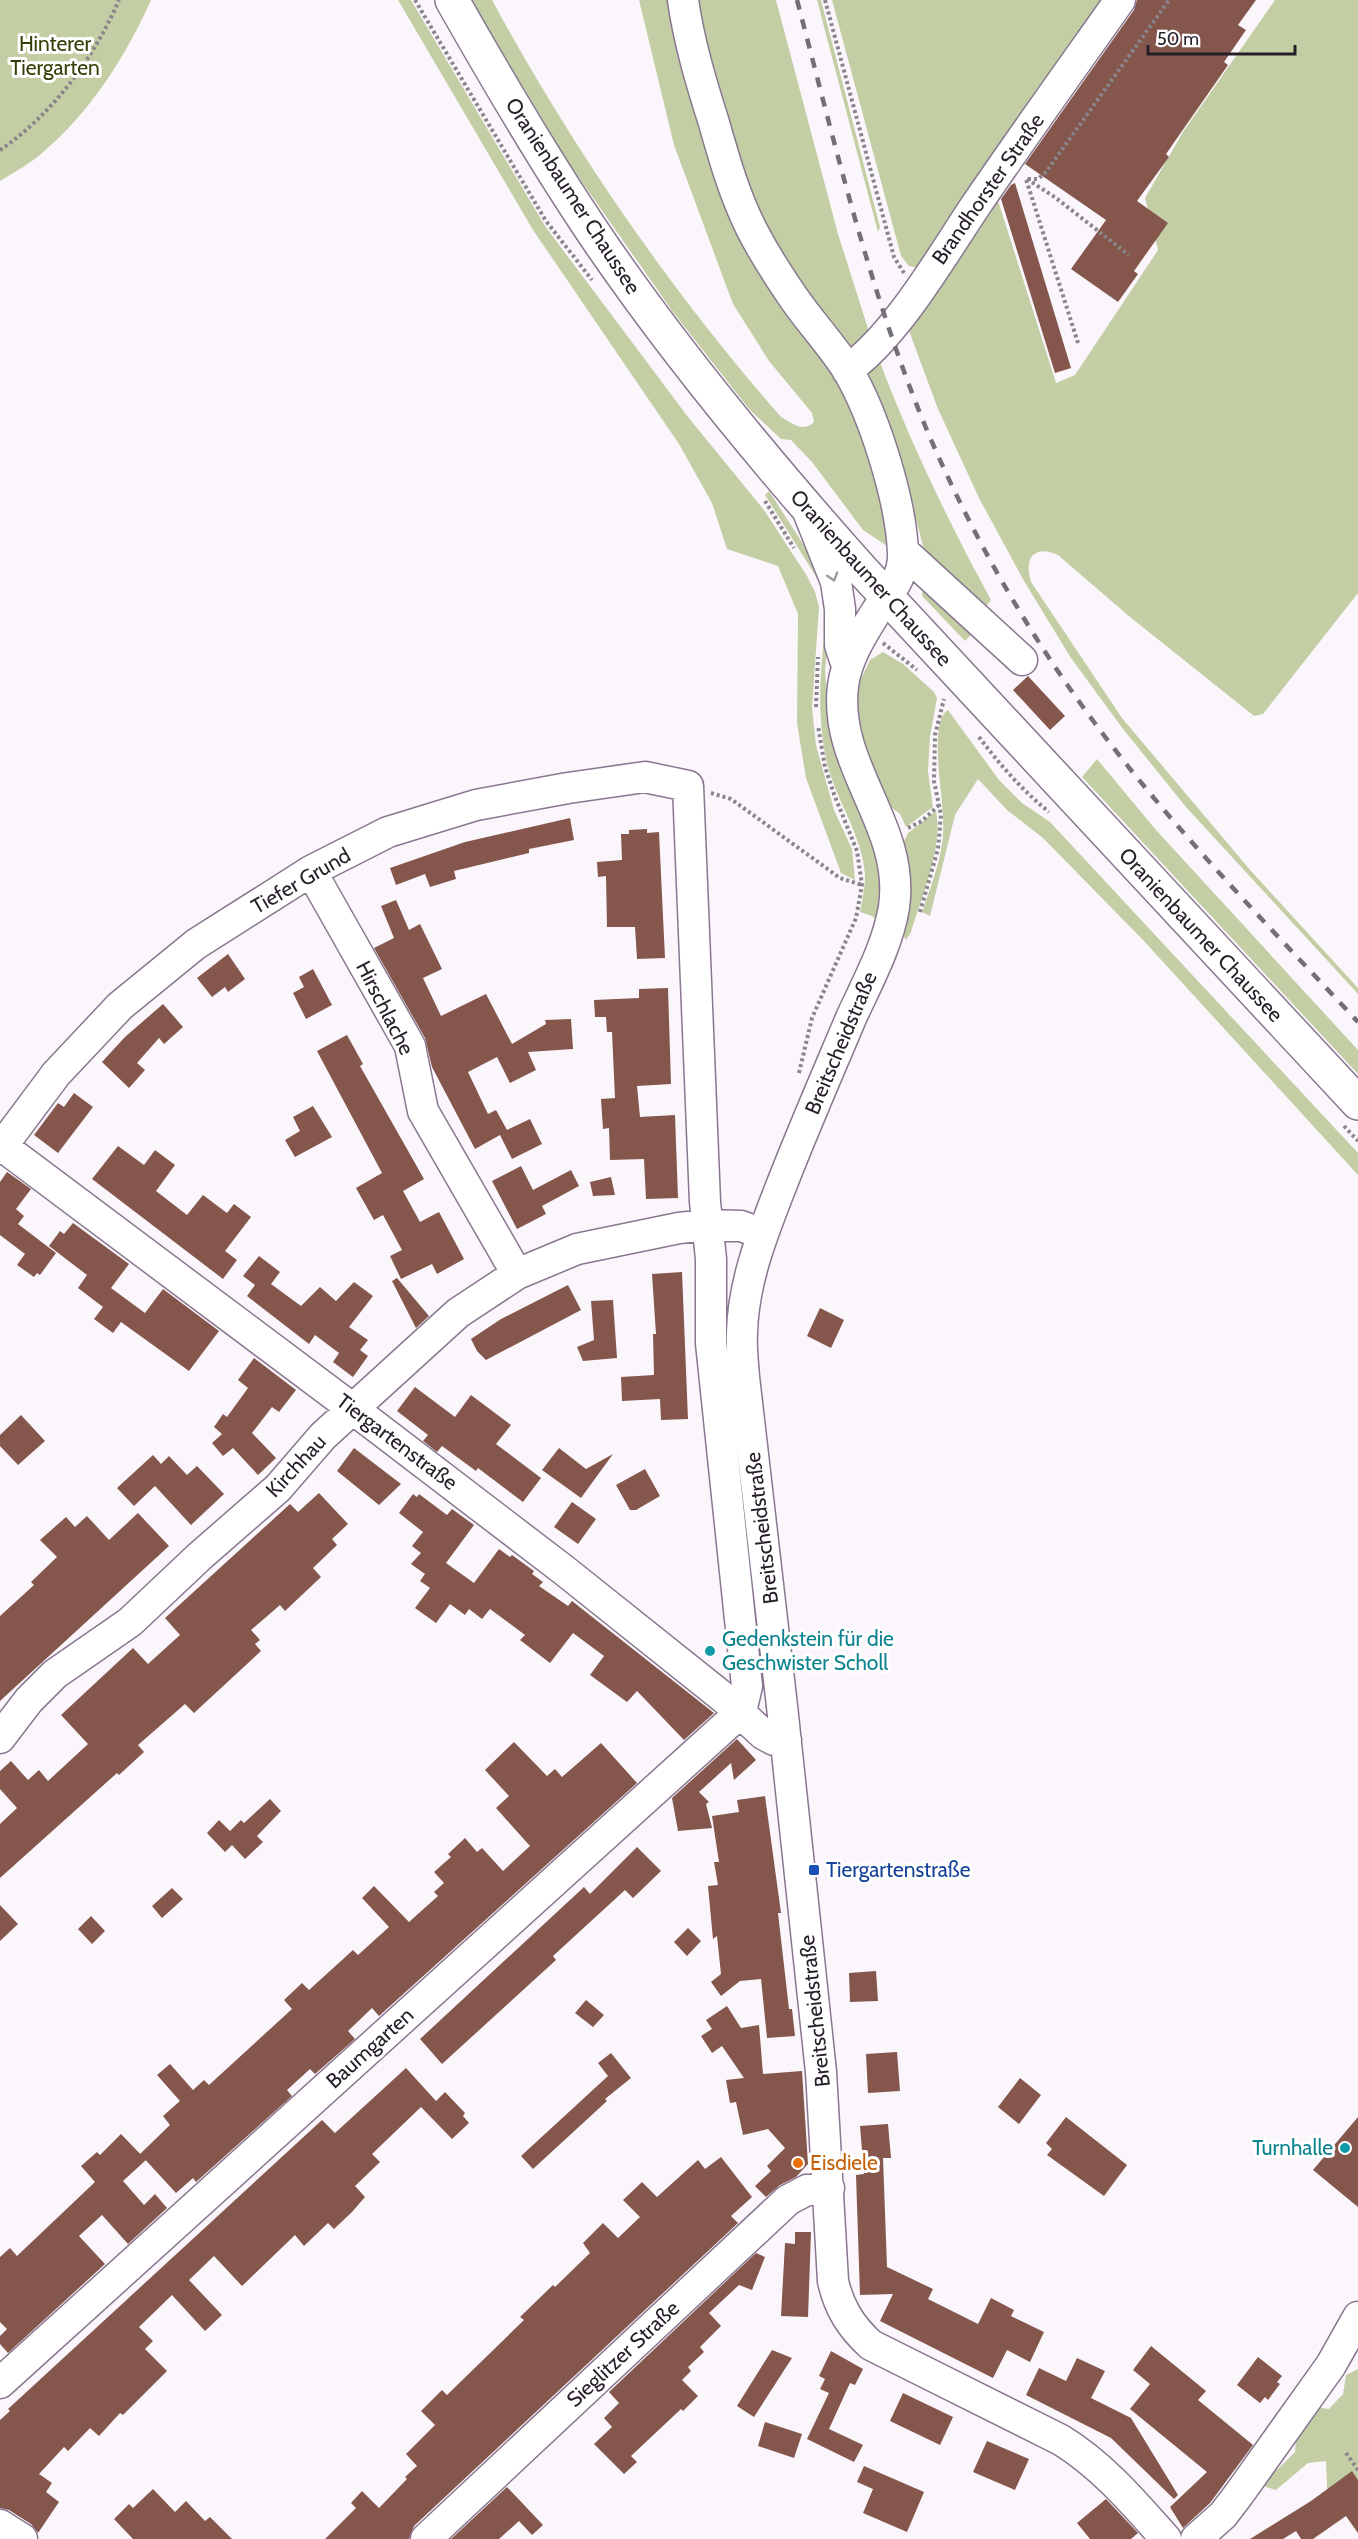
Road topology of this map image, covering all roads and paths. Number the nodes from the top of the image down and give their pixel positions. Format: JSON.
{"nodes":[{"id":1,"x":119,"y":0,"type":"edge"},
{"id":2,"x":452,"y":0,"type":"edge"},
{"id":3,"x":683,"y":0,"type":"edge"},
{"id":4,"x":825,"y":0,"type":"edge"},
{"id":5,"x":1120,"y":0,"type":"edge"},
{"id":6,"x":1169,"y":0,"type":"edge"},
{"id":7,"x":0,"y":150,"type":"edge"},
{"id":8,"x":1026,"y":179,"type":"junction"},
{"id":9,"x":1129,"y":255,"type":"dead end"},
{"id":10,"x":920,"y":288,"type":"junction"},
{"id":11,"x":1078,"y":344,"type":"dead end"},
{"id":12,"x":847,"y":370,"type":"junction"},
{"id":13,"x":807,"y":508,"type":"junction"},
{"id":14,"x":903,"y":551,"type":"junction"},
{"id":15,"x":887,"y":597,"type":"junction"},
{"id":16,"x":819,"y":649,"type":"dead end"},
{"id":17,"x":1022,"y":660,"type":"dead end"},
{"id":18,"x":848,"y":666,"type":"junction"},
{"id":19,"x":945,"y":699,"type":"dead end"},
{"id":20,"x":817,"y":714,"type":"dead end"},
{"id":21,"x":818,"y":723,"type":"dead end"},
{"id":22,"x":688,"y":786,"type":"junction"},
{"id":23,"x":938,"y":805,"type":"junction"},
{"id":24,"x":886,"y":834,"type":"junction"},
{"id":25,"x":310,"y":871,"type":"junction"},
{"id":26,"x":862,"y":885,"type":"junction"},
{"id":27,"x":919,"y":915,"type":"dead end"},
{"id":28,"x":796,"y":1083,"type":"dead end"},
{"id":29,"x":1358,"y":1103,"type":"edge"},
{"id":30,"x":1,"y":1148,"type":"edge"},
{"id":31,"x":708,"y":1225,"type":"junction"},
{"id":32,"x":763,"y":1234,"type":"junction"},
{"id":33,"x":518,"y":1274,"type":"junction"},
{"id":34,"x":353,"y":1409,"type":"junction"},
{"id":35,"x":741,"y":1712,"type":"junction"},
{"id":36,"x":0,"y":1738,"type":"edge"},
{"id":37,"x":786,"y":1740,"type":"junction"},
{"id":38,"x":829,"y":2188,"type":"junction"},
{"id":39,"x":1358,"y":2317,"type":"edge"},
{"id":40,"x":0,"y":2383,"type":"edge"},
{"id":41,"x":1346,"y":2453,"type":"dead end"},
{"id":42,"x":1358,"y":2470,"type":"edge"},
{"id":43,"x":0,"y":2525,"type":"edge"},
{"id":44,"x":22,"y":2539,"type":"edge"},
{"id":45,"x":426,"y":2539,"type":"edge"},
{"id":46,"x":1166,"y":2539,"type":"edge"},
{"id":47,"x":1196,"y":2539,"type":"edge"}],
"edges":[{"from":1,"to":7,"type":"path"},
{"from":2,"to":13,"type":"main road","name":"Oranienbaumer Chaussee"},
{"from":3,"to":12,"type":"street","name":"Breitscheidstraße"},
{"from":4,"to":10,"type":"path"},
{"from":5,"to":10,"type":"street","name":"Brandhorster Straße"},
{"from":6,"to":8,"type":"path"},
{"from":8,"to":9,"type":"path"},
{"from":8,"to":11,"type":"path"},
{"from":10,"to":12,"type":"street","name":"Brandhorster Straße"},
{"from":12,"to":14,"type":"street","name":"Breitscheidstraße"},
{"from":13,"to":15,"type":"main road","name":"Oranienbaumer Chaussee"},
{"from":13,"to":18,"type":"street","name":"Breitscheidstraße","one_way":true},
{"from":14,"to":15,"type":"street","name":"Breitscheidstraße"},
{"from":14,"to":17,"type":"street"},
{"from":15,"to":18,"type":"street","name":"Breitscheidstraße"},
{"from":15,"to":29,"type":"main road","name":"Oranienbaumer Chaussee"},
{"from":16,"to":20,"type":"path"},
{"from":18,"to":24,"type":"street","name":"Breitscheidstraße"},
{"from":19,"to":23,"type":"path"},
{"from":21,"to":26,"type":"path"},
{"from":22,"to":25,"type":"street","name":"Tiefer Grund"},
{"from":22,"to":26,"type":"path"},
{"from":22,"to":31,"type":"street","name":"Breitscheidstraße"},
{"from":23,"to":24,"type":"path"},
{"from":23,"to":27,"type":"path"},
{"from":24,"to":32,"type":"street","name":"Breitscheidstraße"},
{"from":25,"to":30,"type":"street","name":"Tiefer Grund"},
{"from":25,"to":33,"type":"street","name":"Hirschlache"},
{"from":26,"to":28,"type":"path"},
{"from":30,"to":34,"type":"street","name":"Tiergartenstraße"},
{"from":31,"to":32,"type":"street","name":"Kirchhau"},
{"from":31,"to":33,"type":"street","name":"Kirchhau"},
{"from":31,"to":35,"type":"street","name":"Breitscheidstraße"},
{"from":32,"to":37,"type":"street","name":"Breitscheidstraße"},
{"from":33,"to":34,"type":"street","name":"Kirchhau"},
{"from":34,"to":35,"type":"street","name":"Tiergartenstraße"},
{"from":34,"to":36,"type":"street","name":"Kirchhau"},
{"from":35,"to":37,"type":"street","name":"Tiergartenstraße"},
{"from":35,"to":40,"type":"street","name":"Baumgarten"},
{"from":37,"to":38,"type":"street","name":"Breitscheidstraße"},
{"from":38,"to":45,"type":"street","name":"Sieglitzer Straße"},
{"from":38,"to":46,"type":"street","name":"Breitscheidstraße"},
{"from":39,"to":47,"type":"street"},
{"from":41,"to":42,"type":"path"},
{"from":43,"to":44,"type":"street"}]}
